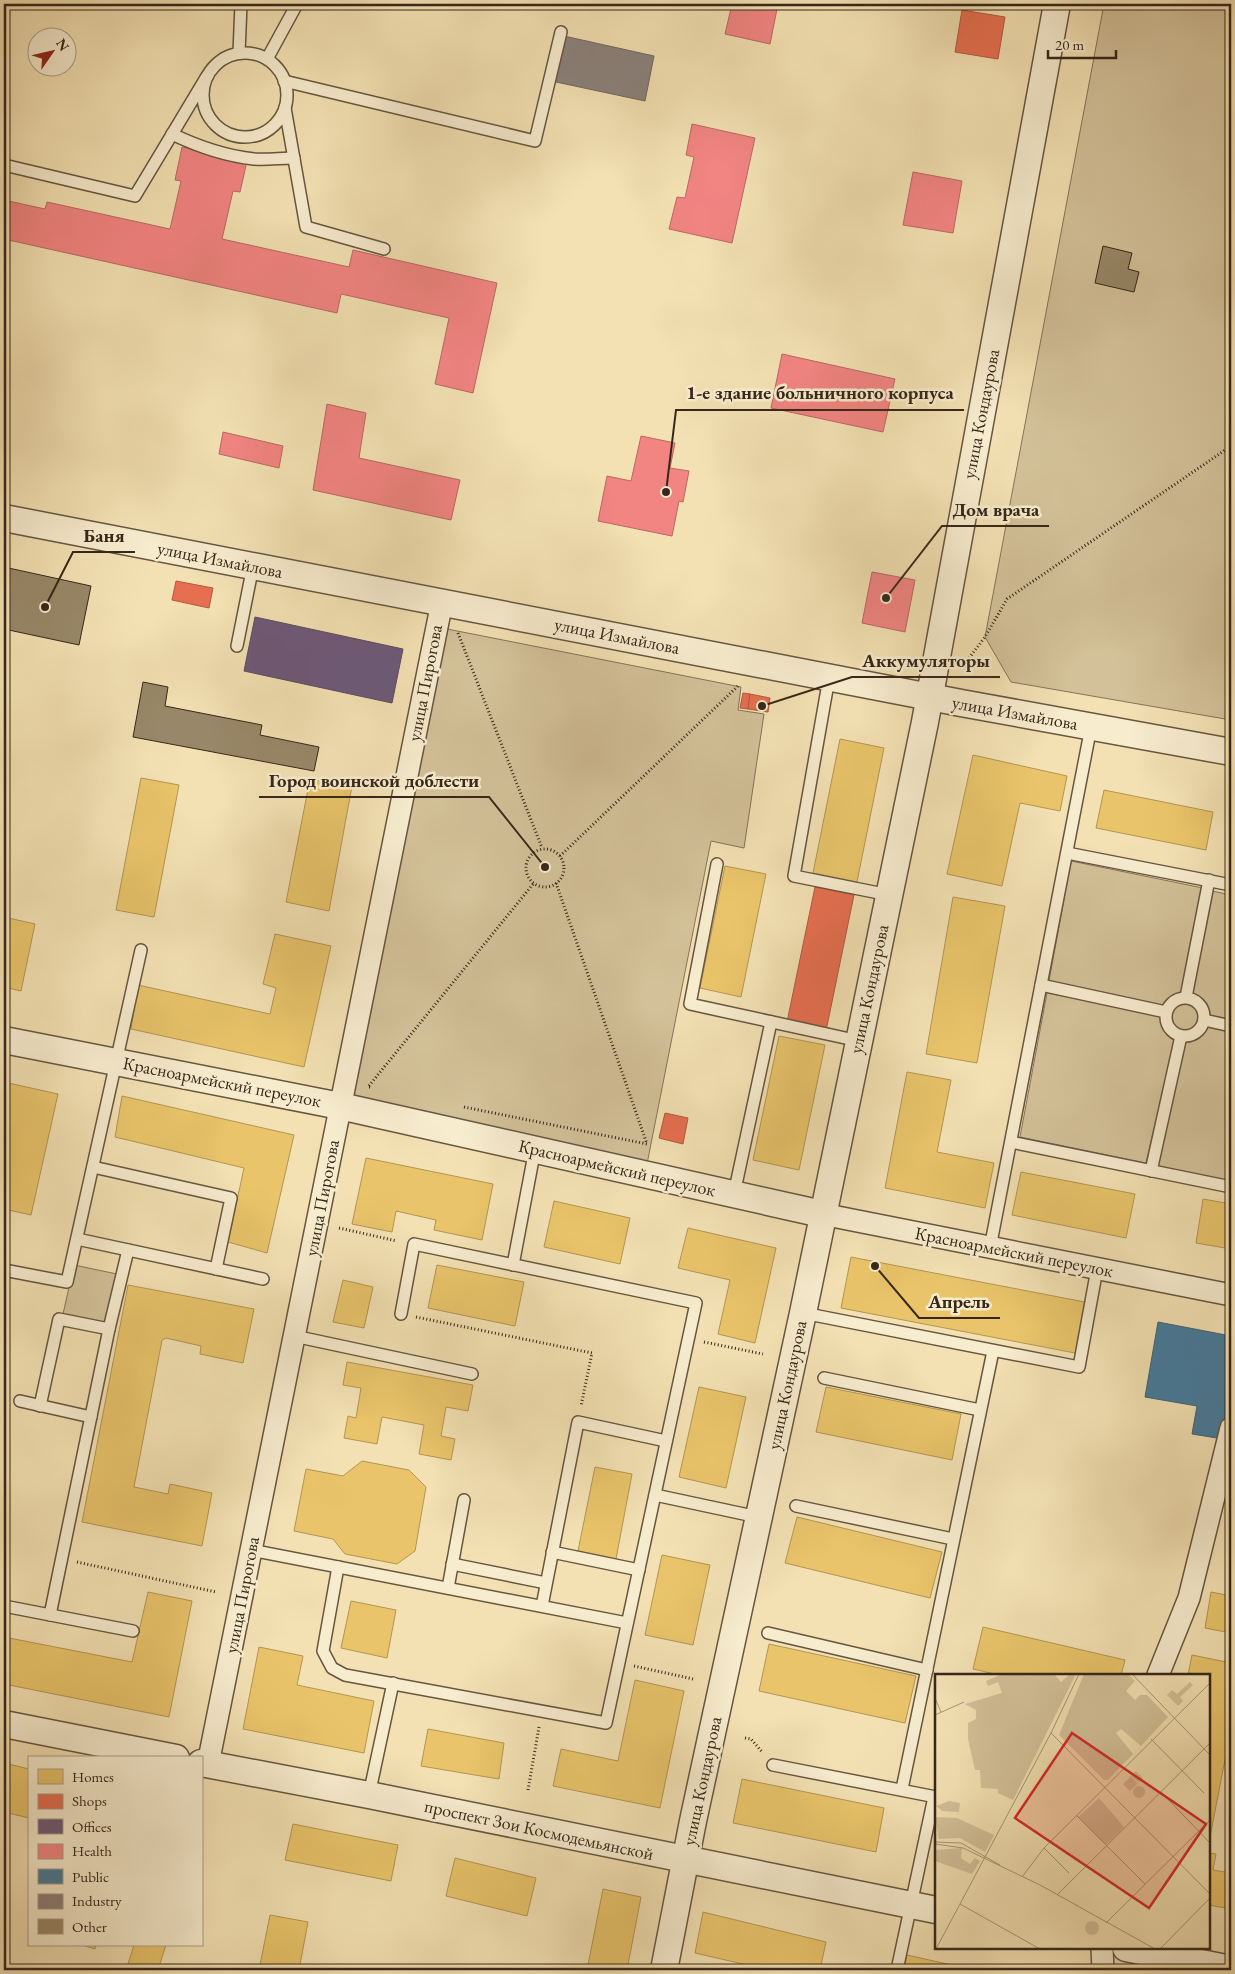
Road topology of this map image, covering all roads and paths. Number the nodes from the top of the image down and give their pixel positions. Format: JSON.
{"nodes":[{"id":1,"x":240,"y":4,"type":"edge"},
{"id":2,"x":297,"y":4,"type":"edge"},
{"id":3,"x":1057,"y":4,"type":"edge"},
{"id":4,"x":561,"y":32,"type":"dead end"},
{"id":5,"x":239,"y":53,"type":"junction"},
{"id":6,"x":267,"y":59,"type":"junction"},
{"id":7,"x":206,"y":76,"type":"junction"},
{"id":8,"x":284,"y":81,"type":"junction"},
{"id":9,"x":285,"y":108,"type":"junction"},
{"id":10,"x":172,"y":134,"type":"junction"},
{"id":11,"x":294,"y":158,"type":"junction"},
{"id":12,"x":4,"y":165,"type":"edge"},
{"id":13,"x":384,"y":248,"type":"dead end"},
{"id":14,"x":1231,"y":446,"type":"edge"},
{"id":15,"x":4,"y":518,"type":"edge"},
{"id":16,"x":253,"y":566,"type":"junction"},
{"id":17,"x":442,"y":602,"type":"junction"},
{"id":18,"x":457,"y":630,"type":"dead end"},
{"id":19,"x":237,"y":646,"type":"dead end"},
{"id":20,"x":969,"y":658,"type":"dead end"},
{"id":21,"x":829,"y":678,"type":"junction"},
{"id":22,"x":740,"y":684,"type":"dead end"},
{"id":23,"x":929,"y":697,"type":"junction"},
{"id":24,"x":1091,"y":727,"type":"junction"},
{"id":25,"x":1231,"y":752,"type":"edge"},
{"id":26,"x":542,"y":848,"type":"junction"},
{"id":27,"x":1067,"y":853,"type":"junction"},
{"id":28,"x":560,"y":856,"type":"junction"},
{"id":29,"x":717,"y":864,"type":"dead end"},
{"id":30,"x":1209,"y":880,"type":"junction"},
{"id":31,"x":534,"y":883,"type":"junction"},
{"id":32,"x":556,"y":883,"type":"junction"},
{"id":33,"x":1231,"y":885,"type":"edge"},
{"id":34,"x":889,"y":895,"type":"junction"},
{"id":35,"x":141,"y":950,"type":"dead end"},
{"id":36,"x":1041,"y":985,"type":"junction"},
{"id":37,"x":1186,"y":997,"type":"junction"},
{"id":38,"x":1166,"y":1012,"type":"junction"},
{"id":39,"x":1204,"y":1020,"type":"junction"},
{"id":40,"x":772,"y":1022,"type":"junction"},
{"id":41,"x":1231,"y":1026,"type":"edge"},
{"id":42,"x":1181,"y":1036,"type":"junction"},
{"id":43,"x":4,"y":1040,"type":"edge"},
{"id":44,"x":858,"y":1041,"type":"junction"},
{"id":45,"x":117,"y":1062,"type":"junction"},
{"id":46,"x":378,"y":1089,"type":"dead end"},
{"id":47,"x":454,"y":1105,"type":"dead end"},
{"id":48,"x":340,"y":1106,"type":"junction"},
{"id":49,"x":1011,"y":1142,"type":"junction"},
{"id":50,"x":535,"y":1150,"type":"junction"},
{"id":51,"x":93,"y":1167,"type":"junction"},
{"id":52,"x":1151,"y":1171,"type":"junction"},
{"id":53,"x":1231,"y":1187,"type":"edge"},
{"id":54,"x":734,"y":1194,"type":"junction"},
{"id":55,"x":822,"y":1214,"type":"junction"},
{"id":56,"x":339,"y":1228,"type":"dead end"},
{"id":57,"x":77,"y":1239,"type":"junction"},
{"id":58,"x":414,"y":1244,"type":"junction"},
{"id":59,"x":990,"y":1248,"type":"junction"},
{"id":60,"x":128,"y":1250,"type":"junction"},
{"id":61,"x":513,"y":1265,"type":"junction"},
{"id":62,"x":216,"y":1269,"type":"junction"},
{"id":63,"x":1097,"y":1269,"type":"junction"},
{"id":64,"x":4,"y":1270,"type":"edge"},
{"id":65,"x":264,"y":1279,"type":"dead end"},
{"id":66,"x":1231,"y":1296,"type":"edge"},
{"id":67,"x":803,"y":1313,"type":"junction"},
{"id":68,"x":400,"y":1314,"type":"joint"},
{"id":69,"x":109,"y":1329,"type":"junction"},
{"id":70,"x":294,"y":1336,"type":"junction"},
{"id":71,"x":688,"y":1338,"type":"junction"},
{"id":72,"x":992,"y":1351,"type":"junction"},
{"id":73,"x":762,"y":1354,"type":"dead end"},
{"id":74,"x":472,"y":1374,"type":"dead end"},
{"id":75,"x":824,"y":1378,"type":"dead end"},
{"id":76,"x":20,"y":1402,"type":"dead end"},
{"id":77,"x":40,"y":1406,"type":"junction"},
{"id":78,"x":980,"y":1410,"type":"junction"},
{"id":79,"x":91,"y":1417,"type":"junction"},
{"id":80,"x":578,"y":1422,"type":"junction"},
{"id":81,"x":1231,"y":1428,"type":"edge"},
{"id":82,"x":666,"y":1441,"type":"junction"},
{"id":83,"x":655,"y":1495,"type":"junction"},
{"id":84,"x":464,"y":1500,"type":"dead end"},
{"id":85,"x":796,"y":1506,"type":"dead end"},
{"id":86,"x":758,"y":1517,"type":"junction"},
{"id":87,"x":953,"y":1540,"type":"junction"},
{"id":88,"x":251,"y":1550,"type":"junction"},
{"id":89,"x":552,"y":1552,"type":"junction"},
{"id":90,"x":62,"y":1559,"type":"junction"},
{"id":91,"x":452,"y":1564,"type":"junction"},
{"id":92,"x":338,"y":1567,"type":"junction"},
{"id":93,"x":638,"y":1570,"type":"junction"},
{"id":94,"x":546,"y":1583,"type":"junction"},
{"id":95,"x":448,"y":1588,"type":"junction"},
{"id":96,"x":216,"y":1592,"type":"dead end"},
{"id":97,"x":4,"y":1606,"type":"edge"},
{"id":98,"x":542,"y":1606,"type":"junction"},
{"id":99,"x":50,"y":1615,"type":"junction"},
{"id":100,"x":627,"y":1623,"type":"junction"},
{"id":101,"x":133,"y":1631,"type":"dead end"},
{"id":102,"x":768,"y":1633,"type":"dead end"},
{"id":103,"x":619,"y":1663,"type":"junction"},
{"id":104,"x":926,"y":1670,"type":"junction"},
{"id":105,"x":1158,"y":1674,"type":"edge"},
{"id":106,"x":693,"y":1679,"type":"dead end"},
{"id":107,"x":393,"y":1684,"type":"junction"},
{"id":108,"x":542,"y":1711,"type":"junction"},
{"id":109,"x":4,"y":1724,"type":"edge"},
{"id":110,"x":745,"y":1738,"type":"dead end"},
{"id":111,"x":166,"y":1756,"type":"edge"},
{"id":112,"x":205,"y":1763,"type":"edge"},
{"id":113,"x":773,"y":1765,"type":"joint"},
{"id":114,"x":528,"y":1790,"type":"dead end"},
{"id":115,"x":902,"y":1790,"type":"junction"},
{"id":116,"x":369,"y":1795,"type":"junction"},
{"id":117,"x":935,"y":1797,"type":"edge"},
{"id":118,"x":685,"y":1860,"type":"junction"},
{"id":119,"x":910,"y":1905,"type":"junction"},
{"id":120,"x":935,"y":1910,"type":"edge"},
{"id":121,"x":1102,"y":1949,"type":"edge"},
{"id":122,"x":1131,"y":1949,"type":"edge"},
{"id":123,"x":1231,"y":1969,"type":"edge"},
{"id":124,"x":664,"y":1970,"type":"edge"},
{"id":125,"x":897,"y":1970,"type":"edge"},
{"id":126,"x":1103,"y":1970,"type":"edge"}],
"edges":[{"from":1,"to":5,"type":"lane"},
{"from":2,"to":6,"type":"lane"},
{"from":3,"to":23,"type":"street","name":"улица Кондаурова"},
{"from":4,"to":8,"type":"lane"},
{"from":5,"to":6,"type":"lane"},
{"from":5,"to":7,"type":"lane"},
{"from":6,"to":8,"type":"lane"},
{"from":7,"to":9,"type":"lane"},
{"from":7,"to":10,"type":"lane"},
{"from":8,"to":9,"type":"lane"},
{"from":9,"to":11,"type":"lane"},
{"from":10,"to":11,"type":"lane"},
{"from":10,"to":12,"type":"lane"},
{"from":11,"to":13,"type":"lane"},
{"from":14,"to":20,"type":"path"},
{"from":15,"to":16,"type":"street","name":"улица Измайлова"},
{"from":16,"to":17,"type":"street","name":"улица Измайлова"},
{"from":16,"to":19,"type":"lane"},
{"from":17,"to":21,"type":"street","name":"улица Измайлова"},
{"from":17,"to":48,"type":"street","name":"улица Пирогова"},
{"from":18,"to":26,"type":"path"},
{"from":21,"to":23,"type":"street","name":"улица Измайлова"},
{"from":21,"to":34,"type":"lane"},
{"from":22,"to":28,"type":"path"},
{"from":23,"to":24,"type":"street","name":"улица Измайлова"},
{"from":23,"to":34,"type":"street","name":"улица Кондаурова"},
{"from":24,"to":25,"type":"street","name":"улица Измайлова"},
{"from":24,"to":27,"type":"lane"},
{"from":26,"to":28,"type":"path"},
{"from":26,"to":31,"type":"path"},
{"from":27,"to":30,"type":"lane"},
{"from":27,"to":36,"type":"lane"},
{"from":28,"to":32,"type":"path"},
{"from":29,"to":40,"type":"lane"},
{"from":30,"to":33,"type":"lane"},
{"from":30,"to":37,"type":"lane"},
{"from":31,"to":32,"type":"path"},
{"from":31,"to":46,"type":"path"},
{"from":32,"to":47,"type":"path"},
{"from":34,"to":44,"type":"street","name":"улица Кондаурова"},
{"from":35,"to":45,"type":"lane"},
{"from":36,"to":38,"type":"lane"},
{"from":36,"to":49,"type":"lane"},
{"from":37,"to":38,"type":"lane"},
{"from":37,"to":39,"type":"lane"},
{"from":38,"to":42,"type":"lane"},
{"from":39,"to":41,"type":"lane"},
{"from":39,"to":42,"type":"lane"},
{"from":40,"to":44,"type":"lane"},
{"from":40,"to":54,"type":"lane"},
{"from":42,"to":52,"type":"lane"},
{"from":43,"to":45,"type":"street","name":"Красноармейский переулок"},
{"from":44,"to":55,"type":"street","name":"улица Кондаурова"},
{"from":45,"to":48,"type":"street","name":"Красноармейский переулок"},
{"from":45,"to":51,"type":"lane"},
{"from":48,"to":50,"type":"street","name":"Красноармейский переулок"},
{"from":48,"to":70,"type":"street","name":"улица Пирогова"},
{"from":49,"to":52,"type":"lane"},
{"from":49,"to":59,"type":"lane"},
{"from":50,"to":54,"type":"street","name":"Красноармейский переулок"},
{"from":50,"to":61,"type":"lane"},
{"from":51,"to":57,"type":"lane"},
{"from":51,"to":62,"type":"lane"},
{"from":52,"to":53,"type":"lane"},
{"from":54,"to":55,"type":"street","name":"Красноармейский переулок"},
{"from":55,"to":59,"type":"street","name":"Красноармейский переулок"},
{"from":55,"to":67,"type":"street","name":"улица Кондаурова"},
{"from":56,"to":58,"type":"path"},
{"from":57,"to":60,"type":"lane"},
{"from":57,"to":64,"type":"lane"},
{"from":58,"to":61,"type":"lane"},
{"from":58,"to":68,"type":"lane"},
{"from":59,"to":63,"type":"street","name":"Красноармейский переулок"},
{"from":60,"to":62,"type":"lane"},
{"from":60,"to":69,"type":"lane"},
{"from":61,"to":71,"type":"lane"},
{"from":62,"to":65,"type":"lane"},
{"from":63,"to":66,"type":"street","name":"Красноармейский переулок"},
{"from":63,"to":72,"type":"lane"},
{"from":67,"to":72,"type":"lane"},
{"from":67,"to":86,"type":"street","name":"улица Кондаурова"},
{"from":68,"to":80,"type":"path"},
{"from":69,"to":77,"type":"lane"},
{"from":69,"to":79,"type":"lane"},
{"from":70,"to":74,"type":"lane"},
{"from":70,"to":88,"type":"street","name":"улица Пирогова"},
{"from":71,"to":73,"type":"path"},
{"from":71,"to":82,"type":"lane"},
{"from":72,"to":78,"type":"lane"},
{"from":75,"to":78,"type":"lane"},
{"from":76,"to":77,"type":"lane"},
{"from":77,"to":79,"type":"lane"},
{"from":78,"to":87,"type":"lane"},
{"from":79,"to":90,"type":"lane"},
{"from":80,"to":82,"type":"lane"},
{"from":80,"to":89,"type":"lane"},
{"from":81,"to":105,"type":"street"},
{"from":82,"to":83,"type":"lane"},
{"from":83,"to":86,"type":"lane"},
{"from":83,"to":93,"type":"lane"},
{"from":84,"to":91,"type":"lane"},
{"from":85,"to":87,"type":"lane"},
{"from":86,"to":118,"type":"street","name":"улица Кондаурова"},
{"from":87,"to":104,"type":"lane"},
{"from":88,"to":92,"type":"lane"},
{"from":88,"to":112,"type":"street","name":"улица Пирогова"},
{"from":89,"to":93,"type":"lane"},
{"from":89,"to":94,"type":"lane"},
{"from":90,"to":96,"type":"path"},
{"from":90,"to":99,"type":"lane"},
{"from":91,"to":94,"type":"lane"},
{"from":91,"to":95,"type":"lane"},
{"from":92,"to":95,"type":"lane"},
{"from":92,"to":107,"type":"lane"},
{"from":93,"to":100,"type":"lane"},
{"from":94,"to":98,"type":"lane"},
{"from":95,"to":98,"type":"lane"},
{"from":97,"to":99,"type":"lane"},
{"from":98,"to":100,"type":"lane"},
{"from":99,"to":101,"type":"lane"},
{"from":100,"to":103,"type":"lane"},
{"from":102,"to":104,"type":"lane"},
{"from":103,"to":106,"type":"path"},
{"from":103,"to":108,"type":"lane"},
{"from":104,"to":115,"type":"lane"},
{"from":107,"to":108,"type":"lane"},
{"from":107,"to":116,"type":"lane"},
{"from":108,"to":114,"type":"path"},
{"from":109,"to":111,"type":"street"},
{"from":110,"to":113,"type":"path"},
{"from":112,"to":116,"type":"street","name":"проспект Зои Космодемьянской"},
{"from":113,"to":115,"type":"lane"},
{"from":115,"to":117,"type":"lane"},
{"from":116,"to":118,"type":"street","name":"проспект Зои Космодемьянской"},
{"from":117,"to":119,"type":"lane"},
{"from":118,"to":119,"type":"street","name":"проспект Зои Космодемьянской"},
{"from":118,"to":124,"type":"street","name":"улица Кондаурова"},
{"from":119,"to":120,"type":"street","name":"проспект Зои Космодемьянской"},
{"from":119,"to":125,"type":"lane"},
{"from":121,"to":126,"type":"street"},
{"from":122,"to":123,"type":"street"}]}
